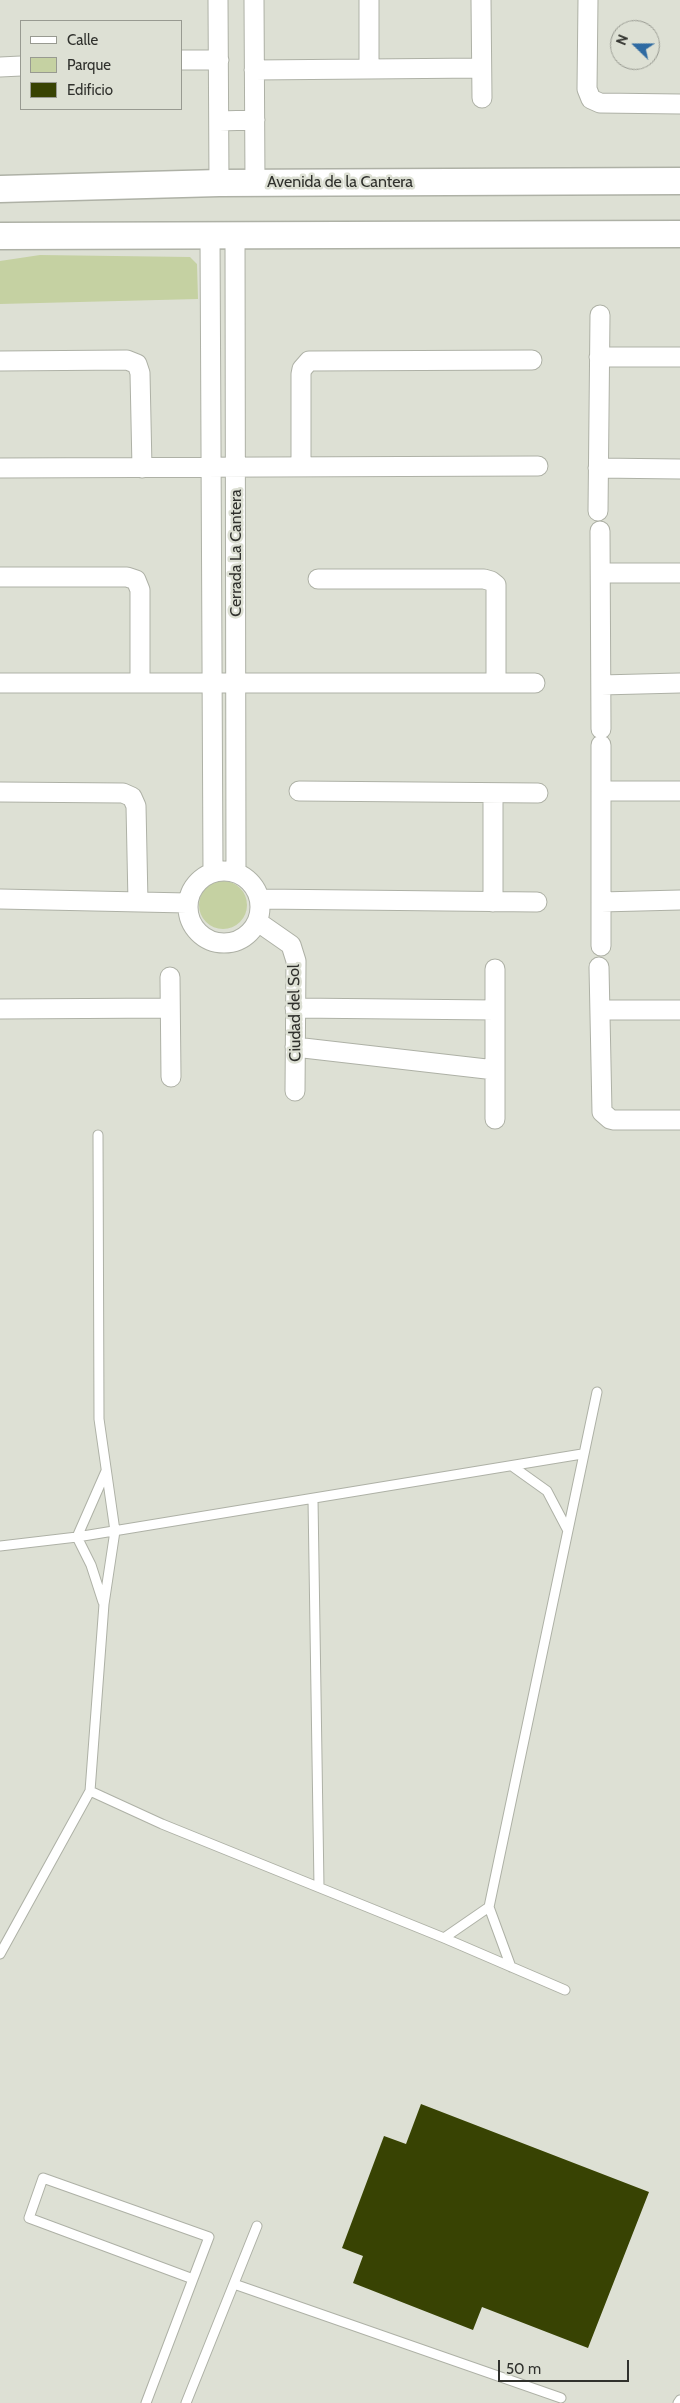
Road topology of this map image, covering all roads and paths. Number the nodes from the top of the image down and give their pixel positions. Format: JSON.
{"nodes":[{"id":1,"x":218,"y":0,"type":"edge"},
{"id":2,"x":254,"y":0,"type":"edge"},
{"id":3,"x":369,"y":0,"type":"edge"},
{"id":4,"x":481,"y":0,"type":"edge"},
{"id":5,"x":588,"y":0,"type":"edge"},
{"id":6,"x":182,"y":60,"type":"edge"},
{"id":7,"x":219,"y":60,"type":"junction"},
{"id":8,"x":0,"y":66,"type":"edge"},
{"id":9,"x":20,"y":66,"type":"edge"},
{"id":10,"x":481,"y":68,"type":"junction"},
{"id":11,"x":369,"y":69,"type":"junction"},
{"id":12,"x":254,"y":70,"type":"junction"},
{"id":13,"x":482,"y":98,"type":"dead end"},
{"id":14,"x":680,"y":104,"type":"edge"},
{"id":15,"x":255,"y":120,"type":"junction"},
{"id":16,"x":219,"y":121,"type":"junction"},
{"id":17,"x":680,"y":181,"type":"edge"},
{"id":18,"x":219,"y":183,"type":"junction"},
{"id":19,"x":255,"y":183,"type":"junction"},
{"id":20,"x":0,"y":189,"type":"edge"},
{"id":21,"x":680,"y":234,"type":"edge"},
{"id":22,"x":222,"y":235,"type":"junction"},
{"id":23,"x":0,"y":236,"type":"edge"},
{"id":24,"x":600,"y":315,"type":"dead end"},
{"id":25,"x":599,"y":357,"type":"junction"},
{"id":26,"x":680,"y":357,"type":"edge"},
{"id":27,"x":532,"y":360,"type":"dead end"},
{"id":28,"x":0,"y":361,"type":"edge"},
{"id":29,"x":538,"y":466,"type":"dead end"},
{"id":30,"x":211,"y":467,"type":"junction"},
{"id":31,"x":236,"y":467,"type":"junction"},
{"id":32,"x":301,"y":467,"type":"junction"},
{"id":33,"x":0,"y":468,"type":"edge"},
{"id":34,"x":142,"y":468,"type":"junction"},
{"id":35,"x":598,"y":468,"type":"junction"},
{"id":36,"x":680,"y":469,"type":"edge"},
{"id":37,"x":598,"y":511,"type":"dead end"},
{"id":38,"x":600,"y":531,"type":"dead end"},
{"id":39,"x":601,"y":573,"type":"junction"},
{"id":40,"x":680,"y":573,"type":"edge"},
{"id":41,"x":0,"y":577,"type":"edge"},
{"id":42,"x":318,"y":579,"type":"dead end"},
{"id":43,"x":0,"y":683,"type":"edge"},
{"id":44,"x":140,"y":683,"type":"junction"},
{"id":45,"x":212,"y":683,"type":"junction"},
{"id":46,"x":236,"y":683,"type":"junction"},
{"id":47,"x":496,"y":683,"type":"junction"},
{"id":48,"x":535,"y":683,"type":"dead end"},
{"id":49,"x":680,"y":684,"type":"edge"},
{"id":50,"x":601,"y":685,"type":"junction"},
{"id":51,"x":299,"y":791,"type":"dead end"},
{"id":52,"x":601,"y":791,"type":"junction"},
{"id":53,"x":680,"y":791,"type":"edge"},
{"id":54,"x":0,"y":792,"type":"edge"},
{"id":55,"x":494,"y":793,"type":"junction"},
{"id":56,"x":538,"y":793,"type":"dead end"},
{"id":57,"x":213,"y":872,"type":"junction"},
{"id":58,"x":236,"y":872,"type":"junction"},
{"id":59,"x":261,"y":899,"type":"junction"},
{"id":60,"x":0,"y":900,"type":"edge"},
{"id":61,"x":680,"y":900,"type":"edge"},
{"id":62,"x":138,"y":902,"type":"junction"},
{"id":63,"x":493,"y":902,"type":"junction"},
{"id":64,"x":537,"y":902,"type":"dead end"},
{"id":65,"x":601,"y":902,"type":"junction"},
{"id":66,"x":187,"y":903,"type":"junction"},
{"id":67,"x":258,"y":922,"type":"junction"},
{"id":68,"x":601,"y":946,"type":"dead end"},
{"id":69,"x":600,"y":967,"type":"dead end"},
{"id":70,"x":495,"y":968,"type":"dead end"},
{"id":71,"x":170,"y":978,"type":"dead end"},
{"id":72,"x":170,"y":1008,"type":"junction"},
{"id":73,"x":295,"y":1008,"type":"junction"},
{"id":74,"x":0,"y":1009,"type":"edge"},
{"id":75,"x":495,"y":1010,"type":"junction"},
{"id":76,"x":600,"y":1010,"type":"junction"},
{"id":77,"x":680,"y":1010,"type":"edge"},
{"id":78,"x":295,"y":1047,"type":"junction"},
{"id":79,"x":495,"y":1070,"type":"junction"},
{"id":80,"x":171,"y":1078,"type":"dead end"},
{"id":81,"x":296,"y":1091,"type":"dead end"},
{"id":82,"x":495,"y":1119,"type":"dead end"},
{"id":83,"x":680,"y":1120,"type":"edge"},
{"id":84,"x":98,"y":1135,"type":"dead end"},
{"id":85,"x":597,"y":1392,"type":"dead end"},
{"id":86,"x":582,"y":1454,"type":"junction"},
{"id":87,"x":512,"y":1466,"type":"junction"},
{"id":88,"x":107,"y":1471,"type":"junction"},
{"id":89,"x":314,"y":1498,"type":"junction"},
{"id":90,"x":567,"y":1529,"type":"junction"},
{"id":91,"x":115,"y":1531,"type":"junction"},
{"id":92,"x":77,"y":1537,"type":"junction"},
{"id":93,"x":0,"y":1546,"type":"edge"},
{"id":94,"x":104,"y":1604,"type":"junction"},
{"id":95,"x":90,"y":1791,"type":"junction"},
{"id":96,"x":318,"y":1887,"type":"junction"},
{"id":97,"x":489,"y":1907,"type":"junction"},
{"id":98,"x":444,"y":1938,"type":"junction"},
{"id":99,"x":0,"y":1954,"type":"edge"},
{"id":100,"x":511,"y":1967,"type":"junction"},
{"id":101,"x":565,"y":1990,"type":"dead end"},
{"id":102,"x":257,"y":2226,"type":"dead end"},
{"id":103,"x":193,"y":2279,"type":"junction"},
{"id":104,"x":234,"y":2284,"type":"junction"},
{"id":105,"x":561,"y":2398,"type":"dead end"},
{"id":106,"x":146,"y":2403,"type":"edge"},
{"id":107,"x":186,"y":2403,"type":"edge"}],
"edges":[{"from":1,"to":7,"type":"street"},
{"from":2,"to":12,"type":"street"},
{"from":3,"to":11,"type":"street"},
{"from":4,"to":10,"type":"street"},
{"from":5,"to":14,"type":"street"},
{"from":6,"to":7,"type":"street"},
{"from":7,"to":16,"type":"street"},
{"from":8,"to":9,"type":"street"},
{"from":10,"to":11,"type":"street"},
{"from":10,"to":13,"type":"street"},
{"from":11,"to":12,"type":"street"},
{"from":12,"to":15,"type":"street"},
{"from":15,"to":16,"type":"street"},
{"from":15,"to":19,"type":"street"},
{"from":16,"to":18,"type":"street"},
{"from":17,"to":19,"type":"street","name":"Avenida de la Cantera"},
{"from":18,"to":19,"type":"street","name":"Avenida de la Cantera"},
{"from":18,"to":20,"type":"street","name":"Avenida de la Cantera"},
{"from":21,"to":22,"type":"street"},
{"from":22,"to":23,"type":"street"},
{"from":22,"to":30,"type":"street","name":"Cerrada La Cantera"},
{"from":22,"to":31,"type":"street","name":"Cerrada La Cantera"},
{"from":24,"to":25,"type":"street"},
{"from":25,"to":26,"type":"street"},
{"from":25,"to":35,"type":"street"},
{"from":27,"to":32,"type":"street"},
{"from":28,"to":34,"type":"street"},
{"from":29,"to":32,"type":"street"},
{"from":30,"to":31,"type":"street"},
{"from":30,"to":34,"type":"street"},
{"from":30,"to":45,"type":"street","name":"Cerrada La Cantera"},
{"from":31,"to":32,"type":"street"},
{"from":31,"to":46,"type":"street","name":"Cerrada La Cantera"},
{"from":33,"to":34,"type":"street"},
{"from":35,"to":36,"type":"street"},
{"from":35,"to":37,"type":"street"},
{"from":38,"to":39,"type":"street"},
{"from":39,"to":40,"type":"street"},
{"from":39,"to":50,"type":"street"},
{"from":41,"to":44,"type":"street"},
{"from":42,"to":47,"type":"street"},
{"from":43,"to":44,"type":"street"},
{"from":44,"to":45,"type":"street"},
{"from":45,"to":46,"type":"street"},
{"from":45,"to":57,"type":"street","name":"Cerrada La Cantera"},
{"from":46,"to":47,"type":"street"},
{"from":46,"to":58,"type":"street","name":"Cerrada La Cantera"},
{"from":47,"to":48,"type":"street"},
{"from":49,"to":50,"type":"street"},
{"from":50,"to":52,"type":"street"},
{"from":51,"to":55,"type":"street"},
{"from":52,"to":53,"type":"street"},
{"from":52,"to":65,"type":"street"},
{"from":54,"to":62,"type":"street"},
{"from":55,"to":56,"type":"street"},
{"from":55,"to":63,"type":"street"},
{"from":57,"to":58,"type":"street"},
{"from":57,"to":66,"type":"street"},
{"from":58,"to":59,"type":"street"},
{"from":59,"to":63,"type":"street"},
{"from":59,"to":67,"type":"street"},
{"from":60,"to":62,"type":"street"},
{"from":61,"to":65,"type":"street"},
{"from":62,"to":66,"type":"street"},
{"from":63,"to":64,"type":"street"},
{"from":65,"to":68,"type":"street"},
{"from":66,"to":67,"type":"street"},
{"from":67,"to":73,"type":"street","name":"Ciudad del Sol"},
{"from":69,"to":76,"type":"street"},
{"from":70,"to":75,"type":"street"},
{"from":71,"to":72,"type":"street"},
{"from":72,"to":74,"type":"street"},
{"from":72,"to":80,"type":"street"},
{"from":73,"to":75,"type":"street"},
{"from":73,"to":78,"type":"street","name":"Ciudad del Sol"},
{"from":75,"to":79,"type":"street"},
{"from":76,"to":77,"type":"street"},
{"from":76,"to":83,"type":"street"},
{"from":78,"to":79,"type":"street"},
{"from":78,"to":81,"type":"street","name":"Ciudad del Sol"},
{"from":79,"to":82,"type":"street"},
{"from":84,"to":88,"type":"lane"},
{"from":85,"to":86,"type":"lane"},
{"from":86,"to":87,"type":"lane"},
{"from":86,"to":90,"type":"lane"},
{"from":87,"to":89,"type":"lane"},
{"from":87,"to":90,"type":"lane"},
{"from":88,"to":91,"type":"lane"},
{"from":88,"to":92,"type":"lane"},
{"from":89,"to":91,"type":"lane"},
{"from":89,"to":96,"type":"lane"},
{"from":90,"to":97,"type":"lane"},
{"from":91,"to":92,"type":"lane"},
{"from":91,"to":94,"type":"lane"},
{"from":92,"to":93,"type":"lane"},
{"from":92,"to":94,"type":"lane"},
{"from":94,"to":95,"type":"lane"},
{"from":95,"to":96,"type":"lane"},
{"from":95,"to":99,"type":"lane"},
{"from":96,"to":98,"type":"lane"},
{"from":97,"to":98,"type":"lane"},
{"from":97,"to":100,"type":"lane"},
{"from":98,"to":100,"type":"lane"},
{"from":100,"to":101,"type":"lane"},
{"from":102,"to":104,"type":"lane"},
{"from":103,"to":103,"type":"lane"},
{"from":103,"to":106,"type":"lane"},
{"from":104,"to":105,"type":"lane"},
{"from":104,"to":107,"type":"lane"}]}
